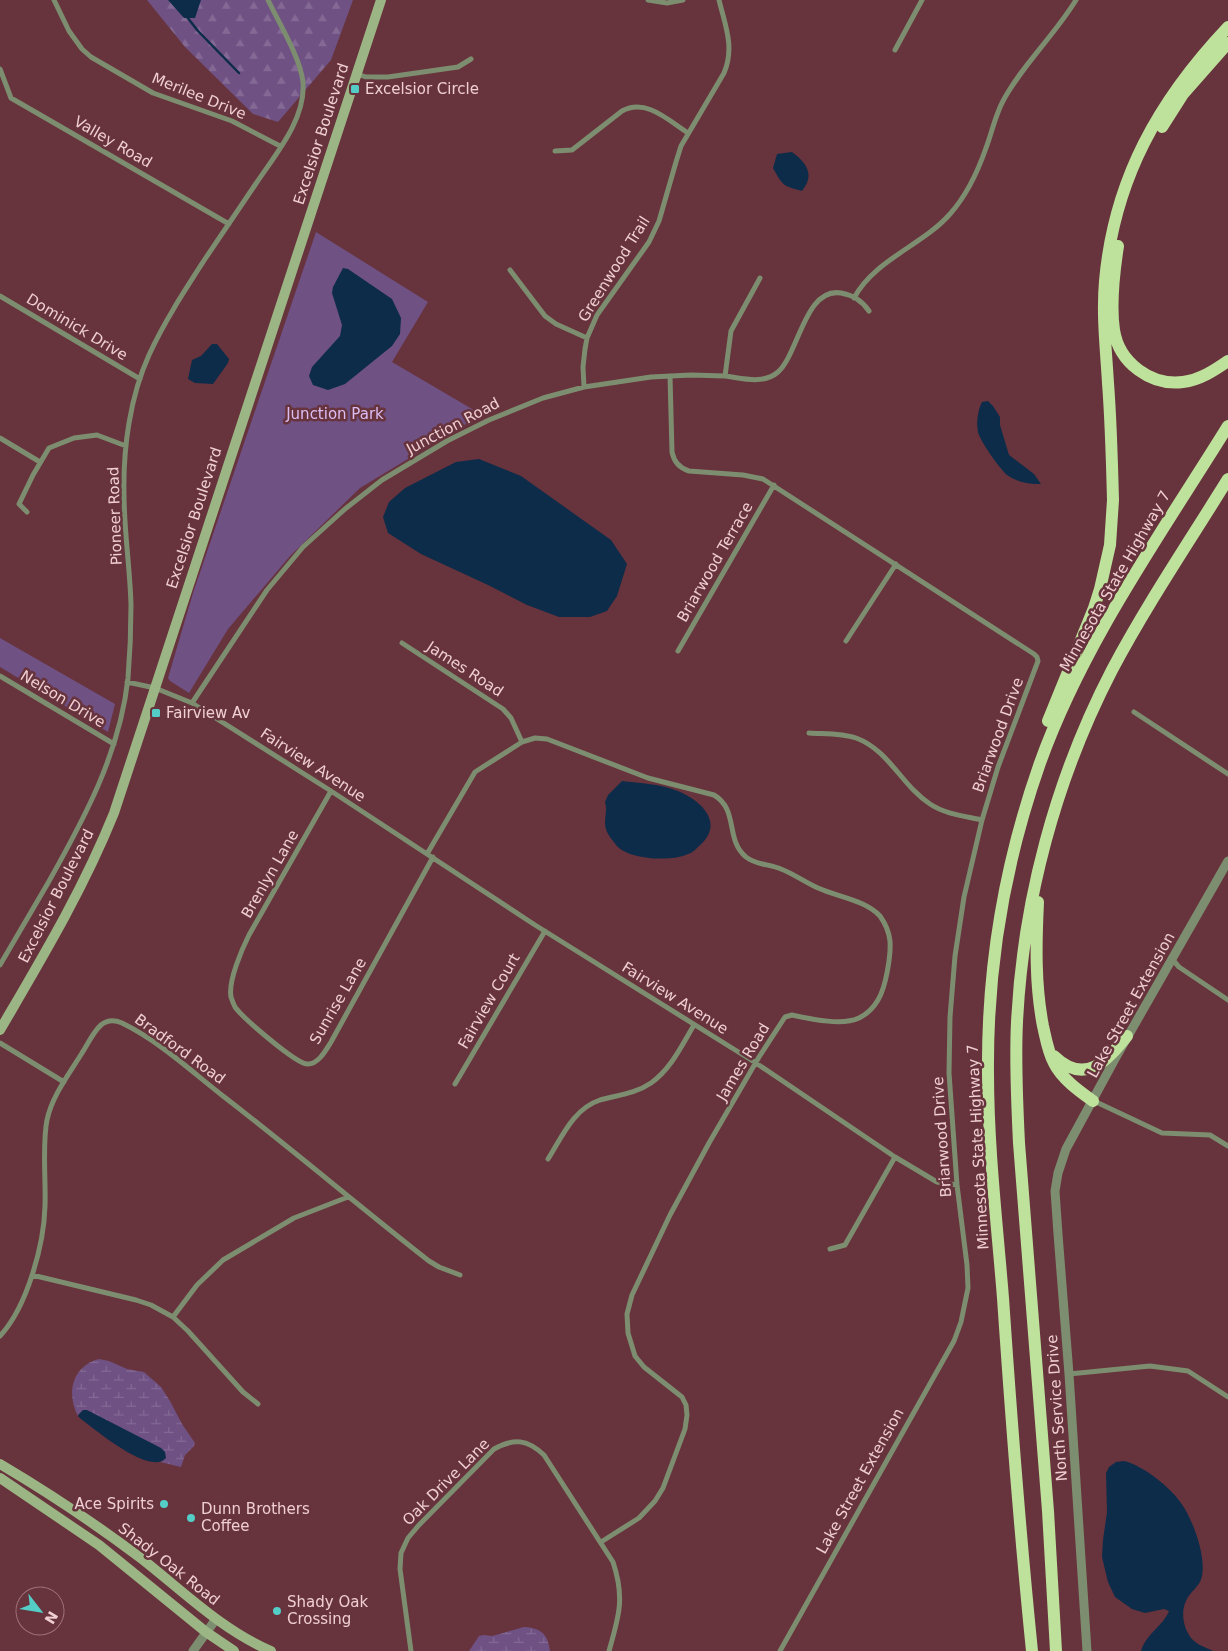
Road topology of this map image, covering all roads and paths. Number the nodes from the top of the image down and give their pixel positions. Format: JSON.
{"nodes":[{"id":1,"x":54,"y":0,"type":"edge"},
{"id":2,"x":268,"y":0,"type":"edge"},
{"id":3,"x":380,"y":0,"type":"edge"},
{"id":4,"x":648,"y":0,"type":"edge"},
{"id":5,"x":683,"y":0,"type":"edge"},
{"id":6,"x":718,"y":0,"type":"edge"},
{"id":7,"x":922,"y":0,"type":"edge"},
{"id":8,"x":1076,"y":0,"type":"edge"},
{"id":9,"x":1228,"y":25,"type":"edge"},
{"id":10,"x":1228,"y":43,"type":"edge"},
{"id":11,"x":895,"y":50,"type":"dead end"},
{"id":12,"x":471,"y":59,"type":"dead end"},
{"id":13,"x":0,"y":69,"type":"edge"},
{"id":14,"x":357,"y":74,"type":"junction"},
{"id":15,"x":688,"y":133,"type":"junction"},
{"id":16,"x":280,"y":146,"type":"junction"},
{"id":17,"x":555,"y":151,"type":"dead end"},
{"id":18,"x":229,"y":224,"type":"junction"},
{"id":19,"x":510,"y":270,"type":"dead end"},
{"id":20,"x":760,"y":278,"type":"dead end"},
{"id":21,"x":0,"y":296,"type":"edge"},
{"id":22,"x":854,"y":298,"type":"junction"},
{"id":23,"x":869,"y":311,"type":"dead end"},
{"id":24,"x":587,"y":338,"type":"junction"},
{"id":25,"x":1228,"y":361,"type":"edge"},
{"id":26,"x":670,"y":376,"type":"junction"},
{"id":27,"x":725,"y":376,"type":"junction"},
{"id":28,"x":140,"y":379,"type":"junction"},
{"id":29,"x":584,"y":387,"type":"junction"},
{"id":30,"x":1228,"y":426,"type":"edge"},
{"id":31,"x":0,"y":438,"type":"edge"},
{"id":32,"x":126,"y":446,"type":"junction"},
{"id":33,"x":40,"y":462,"type":"junction"},
{"id":34,"x":1228,"y":479,"type":"edge"},
{"id":35,"x":774,"y":486,"type":"junction"},
{"id":36,"x":26,"y":512,"type":"dead end"},
{"id":37,"x":896,"y":564,"type":"junction"},
{"id":38,"x":846,"y":641,"type":"dead end"},
{"id":39,"x":402,"y":643,"type":"dead end"},
{"id":40,"x":678,"y":651,"type":"dead end"},
{"id":41,"x":0,"y":676,"type":"edge"},
{"id":42,"x":127,"y":682,"type":"junction"},
{"id":43,"x":154,"y":688,"type":"junction"},
{"id":44,"x":192,"y":703,"type":"junction"},
{"id":45,"x":1134,"y":712,"type":"dead end"},
{"id":46,"x":809,"y":733,"type":"dead end"},
{"id":47,"x":522,"y":742,"type":"junction"},
{"id":48,"x":114,"y":744,"type":"junction"},
{"id":49,"x":1228,"y":774,"type":"edge"},
{"id":50,"x":331,"y":791,"type":"junction"},
{"id":51,"x":1022,"y":819,"type":"junction"},
{"id":52,"x":982,"y":820,"type":"junction"},
{"id":53,"x":1050,"y":827,"type":"junction"},
{"id":54,"x":427,"y":854,"type":"junction"},
{"id":55,"x":433,"y":857,"type":"junction"},
{"id":56,"x":1228,"y":860,"type":"edge"},
{"id":57,"x":544,"y":931,"type":"junction"},
{"id":58,"x":1172,"y":959,"type":"junction"},
{"id":59,"x":0,"y":965,"type":"edge"},
{"id":60,"x":235,"y":971,"type":"joint"},
{"id":61,"x":1228,"y":1000,"type":"edge"},
{"id":62,"x":694,"y":1025,"type":"junction"},
{"id":63,"x":0,"y":1030,"type":"edge"},
{"id":64,"x":1128,"y":1036,"type":"junction"},
{"id":65,"x":0,"y":1043,"type":"edge"},
{"id":66,"x":1048,"y":1048,"type":"junction"},
{"id":67,"x":756,"y":1063,"type":"junction"},
{"id":68,"x":64,"y":1082,"type":"junction"},
{"id":69,"x":455,"y":1084,"type":"dead end"},
{"id":70,"x":1093,"y":1101,"type":"junction"},
{"id":71,"x":1228,"y":1146,"type":"edge"},
{"id":72,"x":895,"y":1157,"type":"junction"},
{"id":73,"x":548,"y":1159,"type":"dead end"},
{"id":74,"x":1060,"y":1164,"type":"joint"},
{"id":75,"x":957,"y":1185,"type":"junction"},
{"id":76,"x":348,"y":1197,"type":"junction"},
{"id":77,"x":830,"y":1249,"type":"dead end"},
{"id":78,"x":32,"y":1275,"type":"junction"},
{"id":79,"x":460,"y":1276,"type":"dead end"},
{"id":80,"x":173,"y":1317,"type":"junction"},
{"id":81,"x":961,"y":1322,"type":"joint"},
{"id":82,"x":0,"y":1336,"type":"edge"},
{"id":83,"x":1069,"y":1374,"type":"junction"},
{"id":84,"x":1228,"y":1397,"type":"edge"},
{"id":85,"x":258,"y":1404,"type":"dead end"},
{"id":86,"x":0,"y":1464,"type":"edge"},
{"id":87,"x":0,"y":1478,"type":"edge"},
{"id":88,"x":601,"y":1542,"type":"junction"},
{"id":89,"x":216,"y":1619,"type":"junction"},
{"id":90,"x":206,"y":1632,"type":"junction"},
{"id":91,"x":193,"y":1651,"type":"edge"},
{"id":92,"x":234,"y":1651,"type":"edge"},
{"id":93,"x":271,"y":1651,"type":"edge"},
{"id":94,"x":411,"y":1651,"type":"edge"},
{"id":95,"x":609,"y":1651,"type":"edge"},
{"id":96,"x":780,"y":1651,"type":"edge"},
{"id":97,"x":1032,"y":1651,"type":"edge"},
{"id":98,"x":1056,"y":1651,"type":"edge"},
{"id":99,"x":1088,"y":1651,"type":"edge"}],
"edges":[{"from":1,"to":16,"type":"street","name":"Merilee Drive"},
{"from":2,"to":16,"type":"street","name":"Pioneer Road"},
{"from":3,"to":14,"type":"main road","name":"Excelsior Boulevard"},
{"from":4,"to":5,"type":"street"},
{"from":6,"to":15,"type":"street","name":"Greenwood Trail"},
{"from":7,"to":11,"type":"street"},
{"from":8,"to":22,"type":"street"},
{"from":9,"to":51,"type":"highway"},
{"from":10,"to":25,"type":"highway"},
{"from":12,"to":14,"type":"street"},
{"from":13,"to":18,"type":"street","name":"Valley Road"},
{"from":14,"to":43,"type":"main road","name":"Excelsior Boulevard"},
{"from":15,"to":17,"type":"street"},
{"from":15,"to":24,"type":"street","name":"Greenwood Trail"},
{"from":16,"to":18,"type":"street","name":"Pioneer Road"},
{"from":18,"to":28,"type":"street","name":"Pioneer Road"},
{"from":19,"to":24,"type":"street"},
{"from":20,"to":27,"type":"street"},
{"from":21,"to":28,"type":"street","name":"Dominick Drive"},
{"from":22,"to":23,"type":"street"},
{"from":22,"to":27,"type":"street","name":"Junction Road"},
{"from":24,"to":29,"type":"street","name":"Greenwood Trail"},
{"from":26,"to":27,"type":"street","name":"Junction Road"},
{"from":26,"to":29,"type":"street","name":"Junction Road"},
{"from":26,"to":35,"type":"street","name":"Briarwood Drive"},
{"from":28,"to":32,"type":"street","name":"Pioneer Road"},
{"from":29,"to":44,"type":"street","name":"Junction Road"},
{"from":30,"to":51,"type":"highway","name":"Minnesota State Highway 7"},
{"from":31,"to":33,"type":"street"},
{"from":32,"to":33,"type":"street"},
{"from":32,"to":42,"type":"street","name":"Pioneer Road"},
{"from":33,"to":36,"type":"street"},
{"from":34,"to":53,"type":"highway"},
{"from":35,"to":37,"type":"street","name":"Briarwood Drive"},
{"from":35,"to":40,"type":"street","name":"Briarwood Terrace"},
{"from":37,"to":38,"type":"street"},
{"from":37,"to":52,"type":"street","name":"Briarwood Drive"},
{"from":39,"to":47,"type":"street","name":"James Road"},
{"from":41,"to":48,"type":"street","name":"Nelson Drive"},
{"from":42,"to":43,"type":"street","name":"Fairview Avenue"},
{"from":42,"to":48,"type":"street","name":"Pioneer Road"},
{"from":43,"to":44,"type":"street","name":"Fairview Avenue"},
{"from":43,"to":63,"type":"main road","name":"Excelsior Boulevard"},
{"from":44,"to":50,"type":"street","name":"Fairview Avenue"},
{"from":45,"to":49,"type":"street"},
{"from":46,"to":52,"type":"street"},
{"from":47,"to":54,"type":"street"},
{"from":47,"to":67,"type":"street","name":"James Road"},
{"from":48,"to":59,"type":"street","name":"Pioneer Road"},
{"from":50,"to":54,"type":"street","name":"Fairview Avenue"},
{"from":50,"to":60,"type":"street","name":"Brenlyn Lane"},
{"from":51,"to":97,"type":"highway","name":"Minnesota State Highway 7"},
{"from":52,"to":75,"type":"street","name":"Briarwood Drive"},
{"from":53,"to":66,"type":"highway"},
{"from":53,"to":98,"type":"highway"},
{"from":54,"to":55,"type":"street","name":"Fairview Avenue"},
{"from":55,"to":57,"type":"street","name":"Fairview Avenue"},
{"from":55,"to":60,"type":"street","name":"Sunrise Lane"},
{"from":56,"to":58,"type":"street","name":"Lake Street Extension"},
{"from":57,"to":62,"type":"street","name":"Fairview Avenue"},
{"from":57,"to":69,"type":"street","name":"Fairview Court"},
{"from":58,"to":61,"type":"street"},
{"from":58,"to":64,"type":"street","name":"Lake Street Extension"},
{"from":62,"to":67,"type":"street","name":"Fairview Avenue"},
{"from":62,"to":73,"type":"street"},
{"from":64,"to":66,"type":"highway"},
{"from":64,"to":70,"type":"street","name":"Lake Street Extension"},
{"from":65,"to":68,"type":"street"},
{"from":66,"to":70,"type":"highway"},
{"from":67,"to":72,"type":"street","name":"Fairview Avenue"},
{"from":67,"to":88,"type":"street","name":"James Road"},
{"from":68,"to":76,"type":"street","name":"Bradford Road"},
{"from":68,"to":78,"type":"street","name":"Bradford Road"},
{"from":70,"to":71,"type":"street"},
{"from":70,"to":74,"type":"street","name":"Lake Street Extension"},
{"from":72,"to":75,"type":"street","name":"Fairview Avenue"},
{"from":72,"to":77,"type":"street"},
{"from":74,"to":83,"type":"street","name":"North Service Drive"},
{"from":75,"to":81,"type":"street","name":"Briarwood Drive"},
{"from":76,"to":79,"type":"street","name":"Bradford Road"},
{"from":76,"to":80,"type":"street"},
{"from":78,"to":80,"type":"street"},
{"from":78,"to":82,"type":"street","name":"Bradford Road"},
{"from":80,"to":85,"type":"street"},
{"from":81,"to":96,"type":"street","name":"Lake Street Extension"},
{"from":83,"to":84,"type":"street"},
{"from":83,"to":99,"type":"street","name":"North Service Drive"},
{"from":86,"to":89,"type":"main road","name":"Shady Oak Road"},
{"from":87,"to":90,"type":"main road","name":"Shady Oak Road"},
{"from":88,"to":94,"type":"street","name":"Oak Drive Lane"},
{"from":88,"to":95,"type":"street","name":"Oak Drive Lane"},
{"from":89,"to":90,"type":"street"},
{"from":89,"to":93,"type":"main road","name":"Shady Oak Road"},
{"from":90,"to":91,"type":"street"},
{"from":90,"to":92,"type":"main road","name":"Shady Oak Road"}]}
